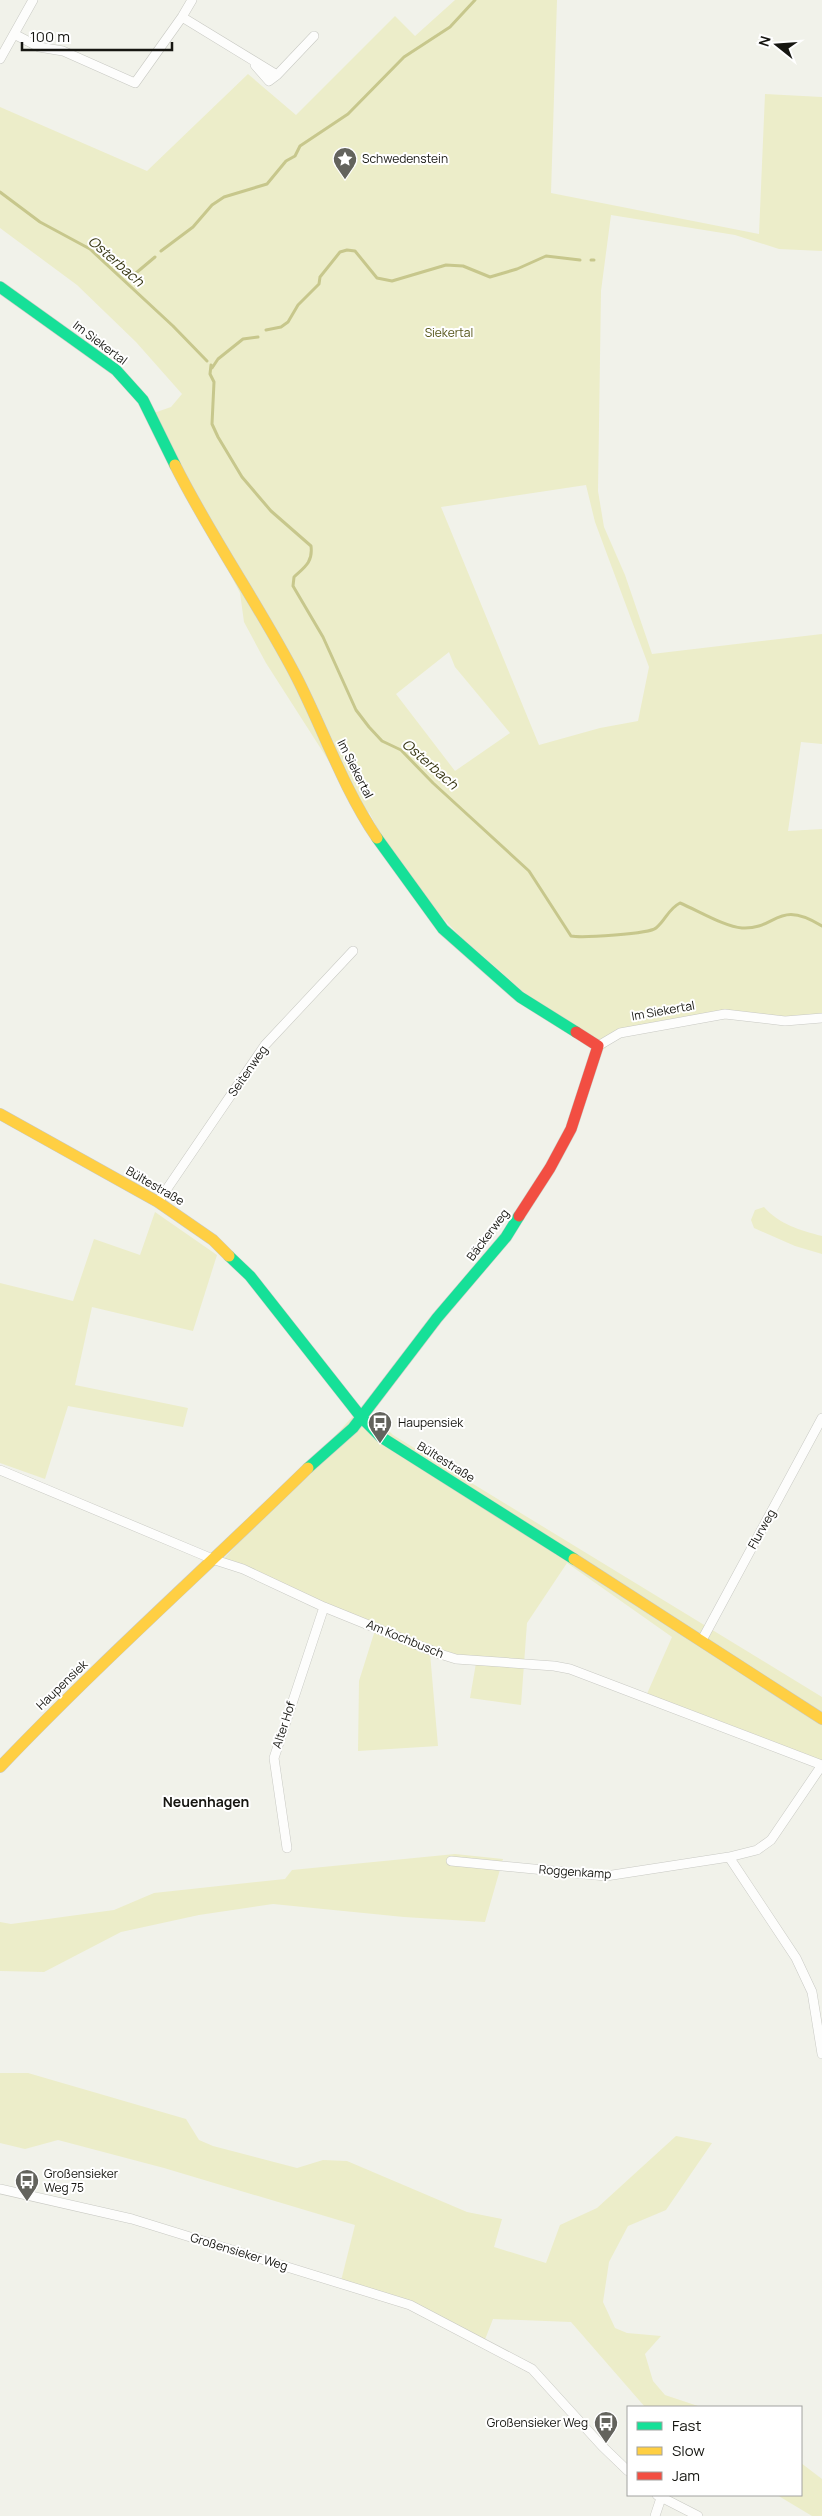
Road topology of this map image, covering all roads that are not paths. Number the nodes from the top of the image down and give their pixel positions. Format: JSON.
{"nodes":[{"id":1,"x":33,"y":0,"type":"edge"},
{"id":2,"x":192,"y":0,"type":"edge"},
{"id":3,"x":182,"y":17,"type":"junction"},
{"id":4,"x":14,"y":34,"type":"junction"},
{"id":5,"x":314,"y":36,"type":"dead end"},
{"id":6,"x":0,"y":59,"type":"edge"},
{"id":7,"x":0,"y":287,"type":"edge"},
{"id":8,"x":353,"y":951,"type":"dead end"},
{"id":9,"x":822,"y":1018,"type":"edge"},
{"id":10,"x":598,"y":1046,"type":"junction"},
{"id":11,"x":0,"y":1114,"type":"edge"},
{"id":12,"x":158,"y":1202,"type":"junction"},
{"id":13,"x":361,"y":1417,"type":"junction"},
{"id":14,"x":822,"y":1418,"type":"edge"},
{"id":15,"x":0,"y":1470,"type":"edge"},
{"id":16,"x":215,"y":1560,"type":"junction"},
{"id":17,"x":324,"y":1607,"type":"junction"},
{"id":18,"x":702,"y":1640,"type":"junction"},
{"id":19,"x":822,"y":1719,"type":"edge"},
{"id":20,"x":822,"y":1765,"type":"edge"},
{"id":21,"x":0,"y":1767,"type":"edge"},
{"id":22,"x":287,"y":1848,"type":"dead end"},
{"id":23,"x":729,"y":1857,"type":"junction"},
{"id":24,"x":451,"y":1861,"type":"dead end"},
{"id":25,"x":822,"y":2054,"type":"edge"},
{"id":26,"x":0,"y":2189,"type":"edge"},
{"id":27,"x":627,"y":2471,"type":"edge"},
{"id":28,"x":659,"y":2496,"type":"edge"},
{"id":29,"x":655,"y":2516,"type":"edge"},
{"id":30,"x":698,"y":2516,"type":"edge"}],
"edges":[{"from":1,"to":4,"type":"street"},
{"from":2,"to":3,"type":"street"},
{"from":3,"to":4,"type":"street"},
{"from":3,"to":5,"type":"street"},
{"from":4,"to":6,"type":"street"},
{"from":7,"to":10,"type":"street","name":"Im Siekertal"},
{"from":8,"to":12,"type":"street","name":"Seitenweg"},
{"from":9,"to":10,"type":"street","name":"Im Siekertal"},
{"from":10,"to":13,"type":"street","name":"Bäckerweg"},
{"from":11,"to":12,"type":"street","name":"Bültestraße"},
{"from":12,"to":13,"type":"street","name":"Bültestraße"},
{"from":13,"to":16,"type":"street","name":"Haupensiek"},
{"from":13,"to":18,"type":"street","name":"Bültestraße"},
{"from":14,"to":18,"type":"street","name":"Flurweg"},
{"from":15,"to":16,"type":"street","name":"Am Kochbusch"},
{"from":16,"to":17,"type":"street","name":"Am Kochbusch"},
{"from":16,"to":21,"type":"street","name":"Haupensiek"},
{"from":17,"to":20,"type":"street","name":"Am Kochbusch"},
{"from":17,"to":22,"type":"street","name":"Alter Hof"},
{"from":18,"to":19,"type":"street","name":"Bültestraße"},
{"from":20,"to":23,"type":"street","name":"Roggenkamp"},
{"from":23,"to":24,"type":"street","name":"Roggenkamp"},
{"from":23,"to":25,"type":"street"},
{"from":26,"to":27,"type":"street","name":"Großensieker Weg"},
{"from":28,"to":29,"type":"street"},
{"from":28,"to":30,"type":"street"}]}
